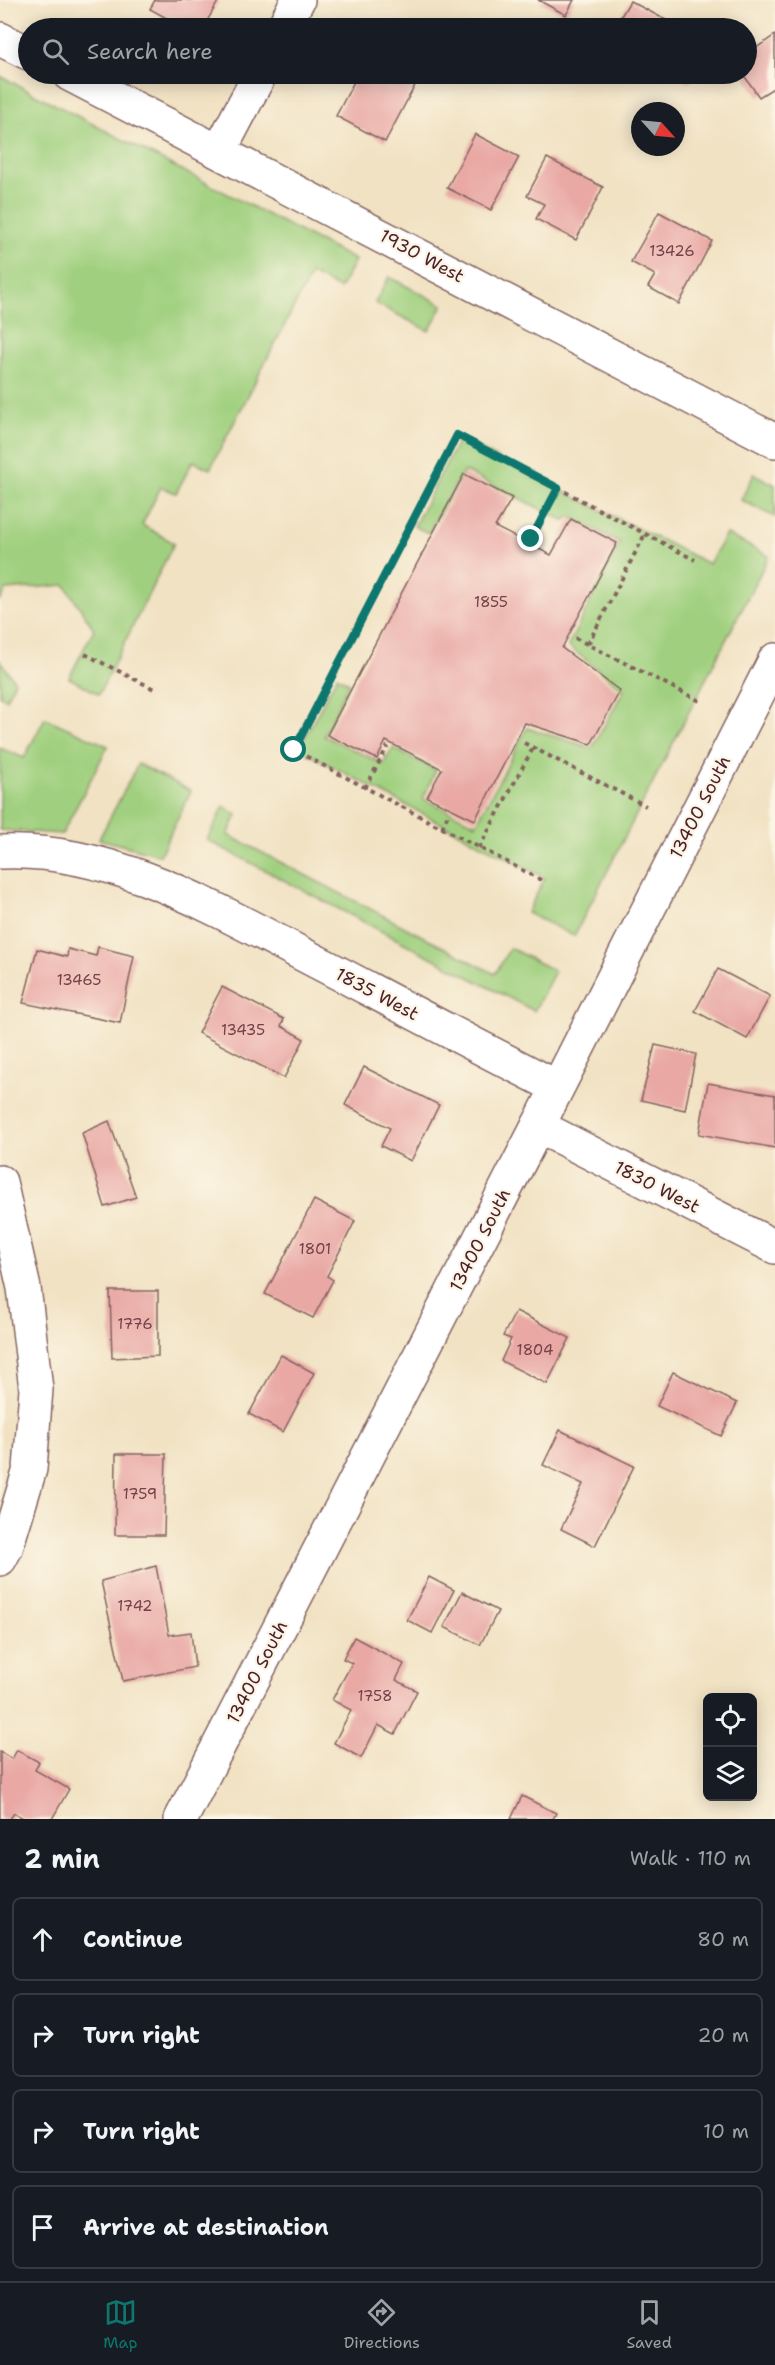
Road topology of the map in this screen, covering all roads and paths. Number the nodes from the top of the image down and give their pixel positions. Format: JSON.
{"nodes":[{"id":1,"x":298,"y":0,"type":"edge"},
{"id":2,"x":289,"y":18,"type":"edge"},
{"id":3,"x":0,"y":39,"type":"edge"},
{"id":4,"x":18,"y":48,"type":"edge"},
{"id":5,"x":89,"y":84,"type":"edge"},
{"id":6,"x":255,"y":84,"type":"edge"},
{"id":7,"x":220,"y":150,"type":"junction"},
{"id":8,"x":775,"y":441,"type":"edge"},
{"id":9,"x":558,"y":488,"type":"junction"},
{"id":10,"x":645,"y":534,"type":"junction"},
{"id":11,"x":531,"y":539,"type":"dead end"},
{"id":12,"x":695,"y":560,"type":"dead end"},
{"id":13,"x":575,"y":638,"type":"dead end"},
{"id":14,"x":588,"y":644,"type":"junction"},
{"id":15,"x":85,"y":654,"type":"dead end"},
{"id":16,"x":775,"y":660,"type":"edge"},
{"id":17,"x":156,"y":690,"type":"dead end"},
{"id":18,"x":700,"y":701,"type":"dead end"},
{"id":19,"x":524,"y":743,"type":"dead end"},
{"id":20,"x":388,"y":746,"type":"dead end"},
{"id":21,"x":533,"y":748,"type":"junction"},
{"id":22,"x":365,"y":788,"type":"junction"},
{"id":23,"x":646,"y":806,"type":"dead end"},
{"id":24,"x":448,"y":812,"type":"dead end"},
{"id":25,"x":442,"y":828,"type":"junction"},
{"id":26,"x":479,"y":848,"type":"junction"},
{"id":27,"x":0,"y":852,"type":"edge"},
{"id":28,"x":541,"y":880,"type":"dead end"},
{"id":29,"x":557,"y":1088,"type":"junction"},
{"id":30,"x":538,"y":1126,"type":"junction"},
{"id":31,"x":0,"y":1182,"type":"edge"},
{"id":32,"x":775,"y":1247,"type":"edge"},
{"id":33,"x":12,"y":1287,"type":"edge"},
{"id":34,"x":0,"y":1559,"type":"edge"},
{"id":35,"x":181,"y":1819,"type":"edge"}],
"edges":[{"from":1,"to":2,"type":"street"},
{"from":3,"to":4,"type":"street"},
{"from":5,"to":7,"type":"street","name":"1930 West"},
{"from":6,"to":7,"type":"street"},
{"from":7,"to":8,"type":"street","name":"1930 West"},
{"from":9,"to":10,"type":"path"},
{"from":9,"to":11,"type":"path"},
{"from":9,"to":22,"type":"path"},
{"from":10,"to":12,"type":"path"},
{"from":10,"to":14,"type":"path"},
{"from":13,"to":14,"type":"path"},
{"from":14,"to":18,"type":"path"},
{"from":15,"to":17,"type":"path"},
{"from":16,"to":29,"type":"street","name":"13400 South"},
{"from":19,"to":21,"type":"path"},
{"from":20,"to":22,"type":"path"},
{"from":21,"to":23,"type":"path"},
{"from":21,"to":26,"type":"path"},
{"from":22,"to":25,"type":"path"},
{"from":24,"to":25,"type":"path"},
{"from":25,"to":26,"type":"path"},
{"from":26,"to":28,"type":"path"},
{"from":27,"to":29,"type":"street","name":"1835 West"},
{"from":29,"to":30,"type":"street","name":"13400 South"},
{"from":30,"to":32,"type":"street","name":"1830 West"},
{"from":30,"to":35,"type":"street","name":"13400 South"},
{"from":31,"to":33,"type":"street"},
{"from":33,"to":34,"type":"street"}]}
